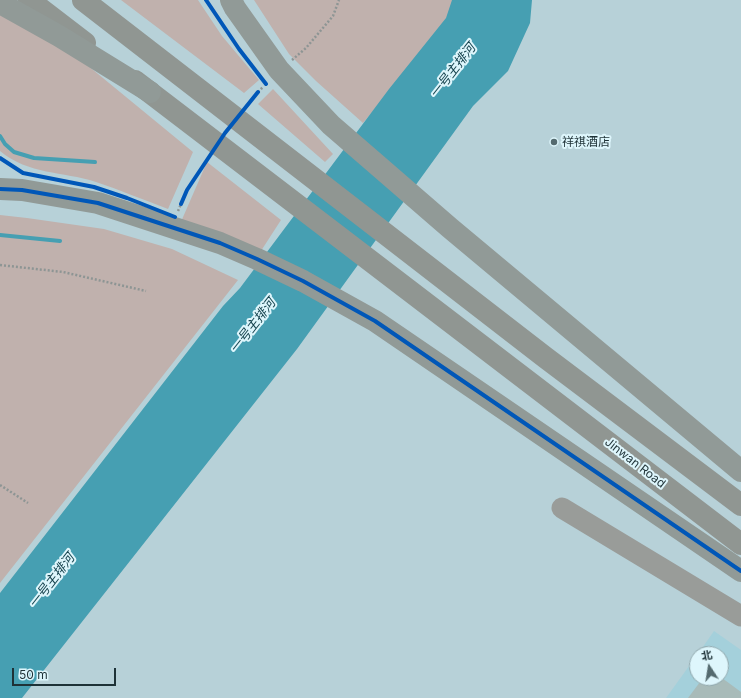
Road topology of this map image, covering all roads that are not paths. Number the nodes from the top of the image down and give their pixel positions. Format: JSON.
{"nodes":[{"id":1,"x":29,"y":0,"type":"edge"},
{"id":2,"x":83,"y":0,"type":"edge"},
{"id":3,"x":231,"y":0,"type":"edge"},
{"id":4,"x":0,"y":3,"type":"edge"},
{"id":5,"x":150,"y":92,"type":"junction"},
{"id":6,"x":0,"y":178,"type":"edge"},
{"id":7,"x":0,"y":189,"type":"edge"},
{"id":8,"x":22,"y":190,"type":"junction"},
{"id":9,"x":741,"y":471,"type":"edge"},
{"id":10,"x":741,"y":505,"type":"edge"},
{"id":11,"x":562,"y":508,"type":"dead end"},
{"id":12,"x":741,"y":544,"type":"edge"},
{"id":13,"x":741,"y":572,"type":"edge"},
{"id":14,"x":741,"y":616,"type":"edge"}],
"edges":[{"from":1,"to":5,"type":"main road","name":"Jinwan Road"},
{"from":2,"to":10,"type":"main road"},
{"from":3,"to":9,"type":"highway"},
{"from":4,"to":5,"type":"highway"},
{"from":5,"to":12,"type":"main road","name":"Jinwan Road"},
{"from":6,"to":8,"type":"highway"},
{"from":7,"to":8,"type":"highway"},
{"from":8,"to":13,"type":"highway"},
{"from":11,"to":14,"type":"street"}]}
